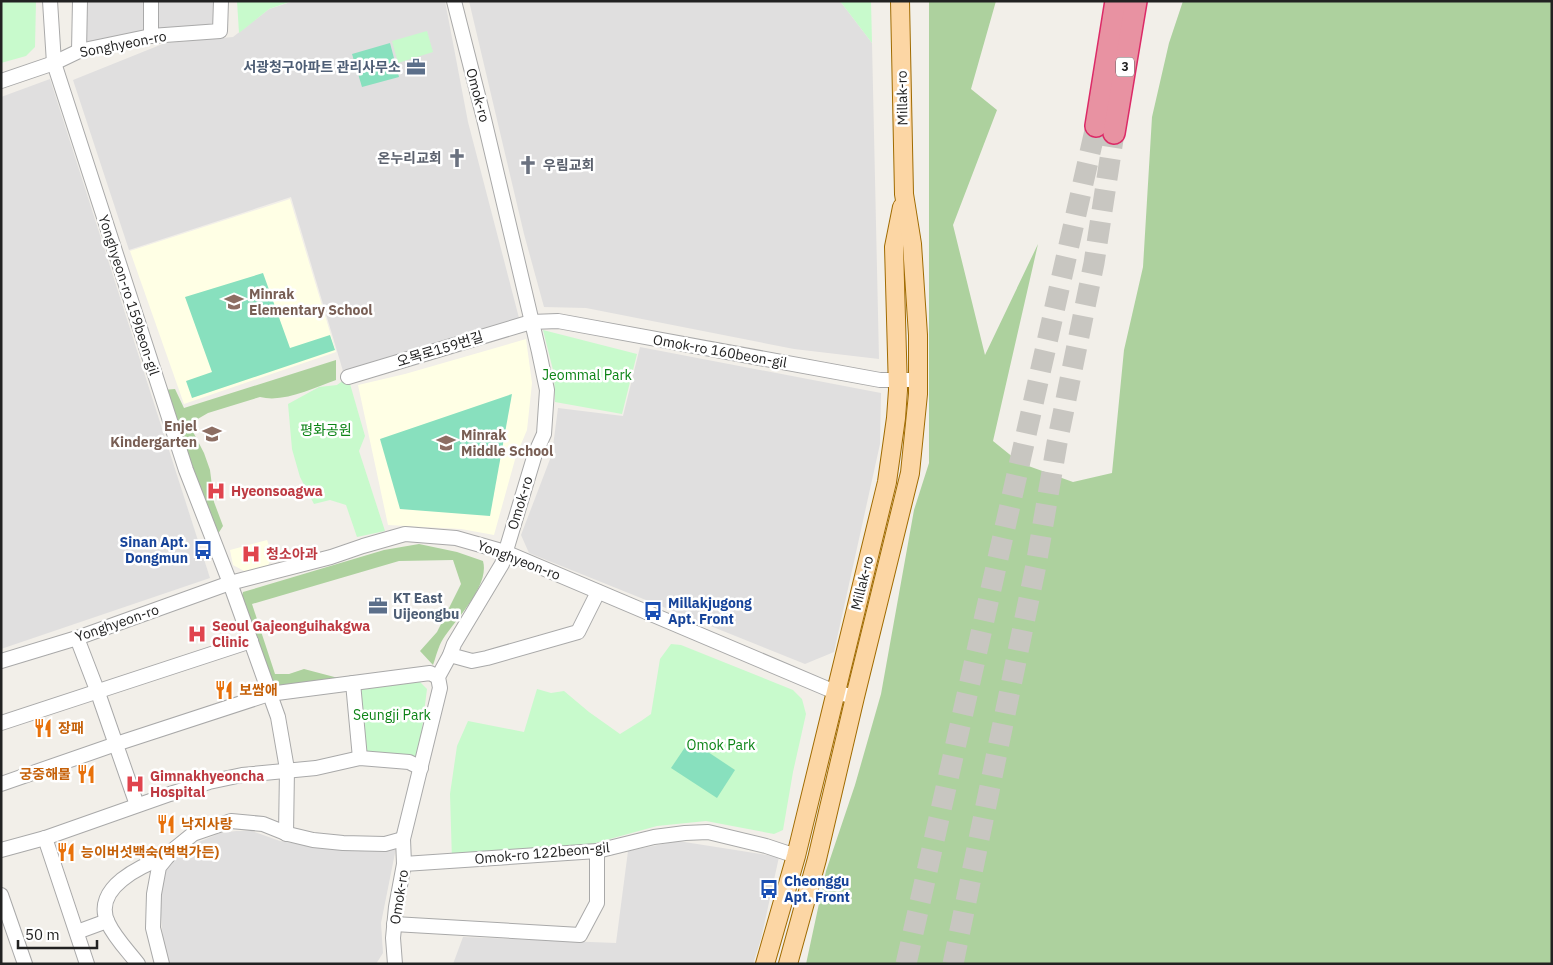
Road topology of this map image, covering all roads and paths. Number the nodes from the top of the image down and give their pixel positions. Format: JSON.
{"nodes":[{"id":1,"x":50,"y":1,"type":"edge"},
{"id":2,"x":80,"y":1,"type":"edge"},
{"id":3,"x":152,"y":1,"type":"edge"},
{"id":4,"x":221,"y":1,"type":"edge"},
{"id":5,"x":454,"y":1,"type":"edge"},
{"id":6,"x":900,"y":1,"type":"edge"},
{"id":7,"x":1116,"y":1,"type":"edge"},
{"id":8,"x":1136,"y":1,"type":"edge"},
{"id":9,"x":150,"y":36,"type":"junction"},
{"id":10,"x":79,"y":51,"type":"junction"},
{"id":11,"x":54,"y":63,"type":"junction"},
{"id":12,"x":1,"y":81,"type":"edge"},
{"id":13,"x":904,"y":194,"type":"junction"},
{"id":14,"x":531,"y":322,"type":"junction"},
{"id":15,"x":348,"y":377,"type":"dead end"},
{"id":16,"x":908,"y":380,"type":"dead end"},
{"id":17,"x":505,"y":552,"type":"junction"},
{"id":18,"x":230,"y":584,"type":"junction"},
{"id":19,"x":598,"y":592,"type":"junction"},
{"id":20,"x":77,"y":638,"type":"junction"},
{"id":21,"x":251,"y":641,"type":"junction"},
{"id":22,"x":450,"y":655,"type":"junction"},
{"id":23,"x":1,"y":661,"type":"edge"},
{"id":24,"x":438,"y":677,"type":"junction"},
{"id":25,"x":353,"y":683,"type":"junction"},
{"id":26,"x":97,"y":690,"type":"junction"},
{"id":27,"x":835,"y":692,"type":"junction"},
{"id":28,"x":269,"y":694,"type":"junction"},
{"id":29,"x":855,"y":697,"type":"junction"},
{"id":30,"x":1,"y":723,"type":"edge"},
{"id":31,"x":116,"y":744,"type":"junction"},
{"id":32,"x":360,"y":758,"type":"junction"},
{"id":33,"x":421,"y":768,"type":"junction"},
{"id":34,"x":288,"y":769,"type":"junction"},
{"id":35,"x":1,"y":784,"type":"edge"},
{"id":36,"x":137,"y":805,"type":"junction"},
{"id":37,"x":286,"y":834,"type":"junction"},
{"id":38,"x":45,"y":838,"type":"junction"},
{"id":39,"x":403,"y":839,"type":"junction"},
{"id":40,"x":1,"y":850,"type":"edge"},
{"id":41,"x":597,"y":851,"type":"junction"},
{"id":42,"x":168,"y":856,"type":"junction"},
{"id":43,"x":796,"y":856,"type":"junction"},
{"id":44,"x":404,"y":864,"type":"junction"},
{"id":45,"x":1,"y":895,"type":"edge"},
{"id":46,"x":5,"y":920,"type":"edge"},
{"id":47,"x":107,"y":921,"type":"junction"},
{"id":48,"x":394,"y":924,"type":"junction"},
{"id":49,"x":77,"y":932,"type":"junction"},
{"id":50,"x":25,"y":964,"type":"edge"},
{"id":51,"x":87,"y":964,"type":"edge"},
{"id":52,"x":138,"y":964,"type":"edge"},
{"id":53,"x":162,"y":964,"type":"edge"},
{"id":54,"x":395,"y":964,"type":"edge"},
{"id":55,"x":765,"y":964,"type":"edge"},
{"id":56,"x":788,"y":964,"type":"edge"}],
"edges":[{"from":1,"to":11,"type":"street","name":"Yonghyeon-ro 159beon-gil"},
{"from":2,"to":10,"type":"street"},
{"from":3,"to":9,"type":"street"},
{"from":4,"to":9,"type":"street","name":"Songhyeon-ro"},
{"from":5,"to":14,"type":"street","name":"Omok-ro"},
{"from":6,"to":13,"type":"main road","name":"Millak-ro"},
{"from":7,"to":8,"type":"highway","number":"3"},
{"from":9,"to":10,"type":"street","name":"Songhyeon-ro"},
{"from":10,"to":11,"type":"street","name":"Songhyeon-ro"},
{"from":11,"to":12,"type":"street","name":"Songhyeon-ro"},
{"from":11,"to":18,"type":"street","name":"Yonghyeon-ro 159beon-gil"},
{"from":13,"to":27,"type":"main road","name":"Millak-ro"},
{"from":13,"to":29,"type":"main road","name":"Millak-ro"},
{"from":14,"to":15,"type":"street","name":"오목로159번길"},
{"from":14,"to":16,"type":"street","name":"Omok-ro 160beon-gil"},
{"from":14,"to":17,"type":"street","name":"Omok-ro"},
{"from":17,"to":18,"type":"street","name":"Yonghyeon-ro"},
{"from":17,"to":19,"type":"street","name":"Yonghyeon-ro"},
{"from":17,"to":22,"type":"street","name":"Omok-ro"},
{"from":18,"to":20,"type":"street","name":"Yonghyeon-ro"},
{"from":18,"to":21,"type":"street","name":"Yonghyeon-ro 159beon-gil"},
{"from":19,"to":22,"type":"street"},
{"from":19,"to":27,"type":"street","name":"Yonghyeon-ro"},
{"from":20,"to":23,"type":"street","name":"Yonghyeon-ro"},
{"from":20,"to":26,"type":"street"},
{"from":21,"to":26,"type":"street"},
{"from":21,"to":28,"type":"street","name":"Yonghyeon-ro 159beon-gil"},
{"from":22,"to":24,"type":"street","name":"Omok-ro"},
{"from":24,"to":25,"type":"street"},
{"from":24,"to":33,"type":"street","name":"Omok-ro"},
{"from":25,"to":28,"type":"street"},
{"from":25,"to":32,"type":"street"},
{"from":26,"to":30,"type":"street"},
{"from":26,"to":31,"type":"street"},
{"from":27,"to":29,"type":"street","name":"Yonghyeon-ro"},
{"from":27,"to":43,"type":"main road","name":"Millak-ro"},
{"from":28,"to":31,"type":"street"},
{"from":28,"to":34,"type":"street","name":"Yonghyeon-ro 159beon-gil"},
{"from":29,"to":56,"type":"main road","name":"Millak-ro"},
{"from":31,"to":35,"type":"street"},
{"from":31,"to":36,"type":"street"},
{"from":32,"to":33,"type":"street"},
{"from":32,"to":34,"type":"street"},
{"from":33,"to":39,"type":"street","name":"Omok-ro"},
{"from":34,"to":36,"type":"street"},
{"from":34,"to":37,"type":"street","name":"Yonghyeon-ro 159beon-gil"},
{"from":36,"to":38,"type":"street"},
{"from":37,"to":39,"type":"street"},
{"from":37,"to":42,"type":"street"},
{"from":38,"to":40,"type":"street"},
{"from":38,"to":49,"type":"street"},
{"from":39,"to":44,"type":"street","name":"Omok-ro"},
{"from":41,"to":43,"type":"street","name":"Omok-ro 122beon-gil"},
{"from":41,"to":44,"type":"street","name":"Omok-ro 122beon-gil"},
{"from":41,"to":48,"type":"street"},
{"from":42,"to":47,"type":"street"},
{"from":42,"to":53,"type":"street"},
{"from":43,"to":55,"type":"main road","name":"Millak-ro"},
{"from":44,"to":48,"type":"street","name":"Omok-ro"},
{"from":45,"to":46,"type":"street"},
{"from":46,"to":50,"type":"street"},
{"from":47,"to":49,"type":"street"},
{"from":47,"to":52,"type":"street"},
{"from":48,"to":54,"type":"street","name":"Omok-ro"},
{"from":49,"to":51,"type":"street"}]}
